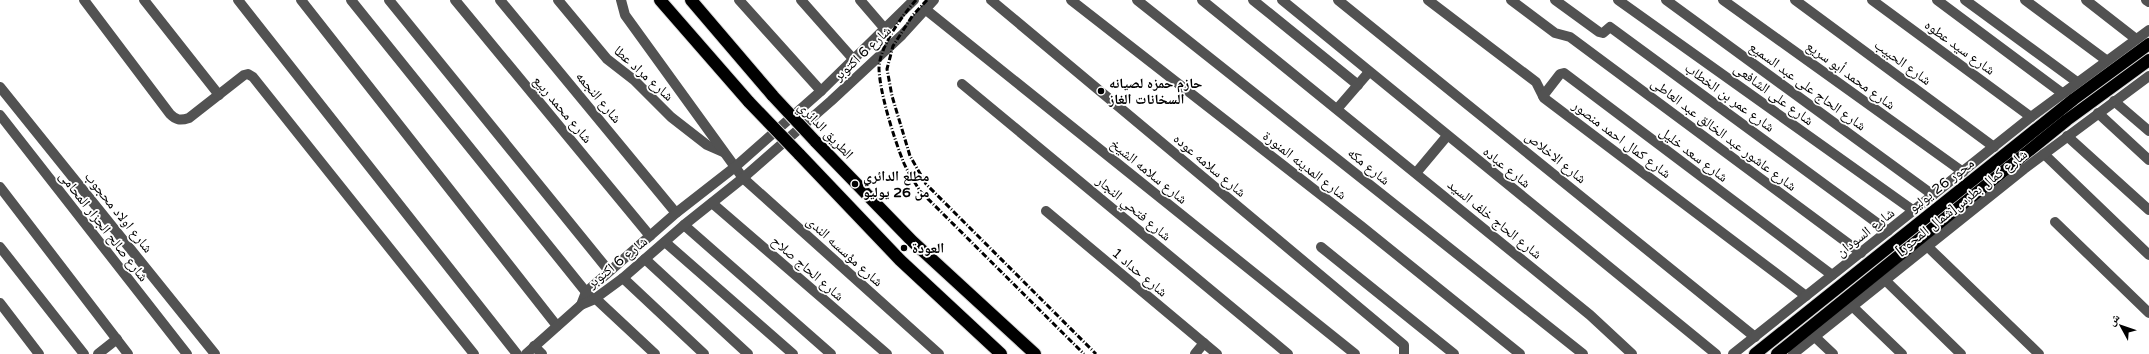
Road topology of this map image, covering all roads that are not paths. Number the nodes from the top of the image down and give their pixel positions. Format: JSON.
{"nodes":[{"id":1,"x":84,"y":0,"type":"edge"},
{"id":2,"x":144,"y":0,"type":"edge"},
{"id":3,"x":238,"y":0,"type":"edge"},
{"id":4,"x":301,"y":0,"type":"edge"},
{"id":5,"x":351,"y":0,"type":"edge"},
{"id":6,"x":388,"y":0,"type":"edge"},
{"id":7,"x":455,"y":0,"type":"edge"},
{"id":8,"x":500,"y":0,"type":"edge"},
{"id":9,"x":558,"y":0,"type":"edge"},
{"id":10,"x":621,"y":0,"type":"edge"},
{"id":11,"x":660,"y":0,"type":"edge"},
{"id":12,"x":691,"y":0,"type":"edge"},
{"id":13,"x":739,"y":0,"type":"edge"},
{"id":14,"x":801,"y":0,"type":"edge"},
{"id":15,"x":860,"y":0,"type":"edge"},
{"id":16,"x":914,"y":0,"type":"edge"},
{"id":17,"x":934,"y":0,"type":"edge"},
{"id":18,"x":991,"y":0,"type":"edge"},
{"id":19,"x":1070,"y":0,"type":"edge"},
{"id":20,"x":1137,"y":0,"type":"edge"},
{"id":21,"x":1202,"y":0,"type":"edge"},
{"id":22,"x":1253,"y":0,"type":"edge"},
{"id":23,"x":1282,"y":0,"type":"edge"},
{"id":24,"x":1338,"y":0,"type":"edge"},
{"id":25,"x":1428,"y":0,"type":"edge"},
{"id":26,"x":1511,"y":0,"type":"edge"},
{"id":27,"x":1555,"y":0,"type":"edge"},
{"id":28,"x":1618,"y":0,"type":"edge"},
{"id":29,"x":1666,"y":0,"type":"edge"},
{"id":30,"x":1723,"y":0,"type":"edge"},
{"id":31,"x":1795,"y":0,"type":"edge"},
{"id":32,"x":1872,"y":0,"type":"edge"},
{"id":33,"x":1937,"y":0,"type":"edge"},
{"id":34,"x":1965,"y":0,"type":"edge"},
{"id":35,"x":2025,"y":0,"type":"edge"},
{"id":36,"x":2086,"y":0,"type":"edge"},
{"id":37,"x":2146,"y":0,"type":"edge"},
{"id":38,"x":2149,"y":2,"type":"edge"},
{"id":39,"x":926,"y":9,"type":"junction"},
{"id":40,"x":885,"y":29,"type":"junction"},
{"id":41,"x":2149,"y":30,"type":"edge"},
{"id":42,"x":2136,"y":39,"type":"junction"},
{"id":43,"x":2149,"y":44,"type":"edge"},
{"id":44,"x":854,"y":60,"type":"junction"},
{"id":45,"x":2106,"y":60,"type":"junction"},
{"id":46,"x":2149,"y":60,"type":"edge"},
{"id":47,"x":1369,"y":72,"type":"junction"},
{"id":48,"x":2147,"y":80,"type":"edge"},
{"id":49,"x":2077,"y":82,"type":"junction"},
{"id":50,"x":962,"y":84,"type":"dead end"},
{"id":51,"x":1358,"y":85,"type":"junction"},
{"id":52,"x":0,"y":87,"type":"edge"},
{"id":53,"x":821,"y":91,"type":"junction"},
{"id":54,"x":2062,"y":93,"type":"junction"},
{"id":55,"x":219,"y":95,"type":"junction"},
{"id":56,"x":1543,"y":96,"type":"junction"},
{"id":57,"x":2114,"y":101,"type":"junction"},
{"id":58,"x":1337,"y":109,"type":"junction"},
{"id":59,"x":2098,"y":112,"type":"junction"},
{"id":60,"x":0,"y":115,"type":"edge"},
{"id":61,"x":2031,"y":116,"type":"junction"},
{"id":62,"x":2149,"y":132,"type":"edge"},
{"id":63,"x":1447,"y":136,"type":"junction"},
{"id":64,"x":2067,"y":136,"type":"junction"},
{"id":65,"x":1994,"y":147,"type":"junction"},
{"id":66,"x":723,"y":152,"type":"junction"},
{"id":67,"x":2044,"y":154,"type":"junction"},
{"id":68,"x":2149,"y":160,"type":"edge"},
{"id":69,"x":735,"y":167,"type":"junction"},
{"id":70,"x":1963,"y":172,"type":"junction"},
{"id":71,"x":1416,"y":173,"type":"junction"},
{"id":72,"x":743,"y":178,"type":"junction"},
{"id":73,"x":0,"y":187,"type":"edge"},
{"id":74,"x":1933,"y":195,"type":"junction"},
{"id":75,"x":712,"y":203,"type":"junction"},
{"id":76,"x":2149,"y":210,"type":"edge"},
{"id":77,"x":1046,"y":211,"type":"dead end"},
{"id":78,"x":1914,"y":211,"type":"junction"},
{"id":79,"x":676,"y":213,"type":"junction"},
{"id":80,"x":2055,"y":222,"type":"dead end"},
{"id":81,"x":684,"y":225,"type":"junction"},
{"id":82,"x":1888,"y":231,"type":"junction"},
{"id":83,"x":650,"y":236,"type":"junction"},
{"id":84,"x":665,"y":242,"type":"junction"},
{"id":85,"x":1927,"y":246,"type":"junction"},
{"id":86,"x":0,"y":247,"type":"edge"},
{"id":87,"x":1321,"y":247,"type":"dead end"},
{"id":88,"x":1861,"y":253,"type":"junction"},
{"id":89,"x":2149,"y":255,"type":"edge"},
{"id":90,"x":645,"y":259,"type":"junction"},
{"id":91,"x":609,"y":271,"type":"junction"},
{"id":92,"x":1832,"y":276,"type":"junction"},
{"id":93,"x":623,"y":278,"type":"junction"},
{"id":94,"x":1885,"y":280,"type":"junction"},
{"id":95,"x":1806,"y":296,"type":"junction"},
{"id":96,"x":591,"y":297,"type":"junction"},
{"id":97,"x":0,"y":303,"type":"edge"},
{"id":98,"x":1852,"y":306,"type":"junction"},
{"id":99,"x":2149,"y":313,"type":"edge"},
{"id":100,"x":557,"y":326,"type":"junction"},
{"id":101,"x":1754,"y":337,"type":"junction"},
{"id":102,"x":1815,"y":337,"type":"junction"},
{"id":103,"x":117,"y":339,"type":"junction"},
{"id":104,"x":1204,"y":343,"type":"junction"},
{"id":105,"x":534,"y":346,"type":"junction"},
{"id":106,"x":39,"y":354,"type":"edge"},
{"id":107,"x":84,"y":354,"type":"edge"},
{"id":108,"x":98,"y":354,"type":"edge"},
{"id":109,"x":128,"y":354,"type":"edge"},
{"id":110,"x":187,"y":354,"type":"edge"},
{"id":111,"x":216,"y":354,"type":"edge"},
{"id":112,"x":474,"y":354,"type":"edge"},
{"id":113,"x":517,"y":354,"type":"edge"},
{"id":114,"x":526,"y":354,"type":"edge"},
{"id":115,"x":542,"y":354,"type":"edge"},
{"id":116,"x":655,"y":354,"type":"edge"},
{"id":117,"x":704,"y":354,"type":"edge"},
{"id":118,"x":748,"y":354,"type":"edge"},
{"id":119,"x":793,"y":354,"type":"edge"},
{"id":120,"x":831,"y":354,"type":"edge"},
{"id":121,"x":887,"y":354,"type":"edge"},
{"id":122,"x":939,"y":354,"type":"edge"},
{"id":123,"x":1001,"y":354,"type":"edge"},
{"id":124,"x":1035,"y":354,"type":"edge"},
{"id":125,"x":1195,"y":354,"type":"edge"},
{"id":126,"x":1217,"y":354,"type":"edge"},
{"id":127,"x":1288,"y":354,"type":"edge"},
{"id":128,"x":1355,"y":354,"type":"edge"},
{"id":129,"x":1404,"y":354,"type":"edge"},
{"id":130,"x":1454,"y":354,"type":"edge"},
{"id":131,"x":1520,"y":354,"type":"edge"},
{"id":132,"x":1582,"y":354,"type":"edge"},
{"id":133,"x":1632,"y":354,"type":"edge"},
{"id":134,"x":1716,"y":354,"type":"edge"},
{"id":135,"x":1733,"y":354,"type":"edge"},
{"id":136,"x":1755,"y":354,"type":"edge"},
{"id":137,"x":1777,"y":354,"type":"edge"},
{"id":138,"x":1793,"y":354,"type":"edge"},
{"id":139,"x":1833,"y":354,"type":"edge"},
{"id":140,"x":1902,"y":354,"type":"edge"},
{"id":141,"x":1961,"y":354,"type":"edge"},
{"id":142,"x":2039,"y":354,"type":"edge"}],
"edges":[{"from":1,"to":55,"type":"street"},
{"from":2,"to":55,"type":"street"},
{"from":3,"to":113,"type":"street"},
{"from":4,"to":100,"type":"street"},
{"from":5,"to":96,"type":"street"},
{"from":6,"to":91,"type":"street"},
{"from":7,"to":83,"type":"street","name":"شارع محمد ربيع"},
{"from":8,"to":79,"type":"street","name":"شارع النجمه"},
{"from":9,"to":66,"type":"street","name":"شارع مراد عطا"},
{"from":10,"to":66,"type":"street","name":"شارع مؤسسه الندى"},
{"from":11,"to":123,"type":"highway","bridge":true},
{"from":12,"to":124,"type":"highway","name":"الطريق الدائري","bridge":true},
{"from":13,"to":53,"type":"street"},
{"from":14,"to":44,"type":"street"},
{"from":15,"to":40,"type":"street"},
{"from":16,"to":40,"type":"street","name":"شارع 6 اكتوبر"},
{"from":17,"to":39,"type":"street","name":"شارع 6 اكتوبر"},
{"from":18,"to":129,"type":"street","name":"شارع سلامه عوده"},
{"from":19,"to":131,"type":"street","name":"شارع المدينه المنورة"},
{"from":20,"to":132,"type":"street","name":"شارع مكه"},
{"from":21,"to":58,"type":"street","name":"شارع الحاج خلف السيد"},
{"from":22,"to":51,"type":"street"},
{"from":23,"to":47,"type":"street","name":"شارع عباده"},
{"from":24,"to":101,"type":"street","name":"شارع الاخلاص"},
{"from":25,"to":56,"type":"street","name":"شارع كمال احمد منصور"},
{"from":26,"to":88,"type":"street","name":"شارع عاشور عبد الخالق عبد العاطى"},
{"from":27,"to":82,"type":"street","name":"شارع عمر بن الخطاب"},
{"from":28,"to":78,"type":"street","name":"شارع على الشافعى"},
{"from":29,"to":74,"type":"street","name":"شارع الحاج على عبد السميع"},
{"from":30,"to":70,"type":"street","name":"شارع محمد أبو سريع"},
{"from":31,"to":65,"type":"street","name":"شارع الحبيب"},
{"from":32,"to":61,"type":"street","name":"شارع سيد عطوه"},
{"from":33,"to":54,"type":"street"},
{"from":34,"to":49,"type":"street"},
{"from":35,"to":45,"type":"street"},
{"from":36,"to":42,"type":"street"},
{"from":37,"to":38,"type":"street"},
{"from":39,"to":72,"type":"street","name":"شارع 6 اكتوبر"},
{"from":39,"to":128,"type":"street","name":"شارع سلامه الشيخ"},
{"from":40,"to":44,"type":"street","name":"شارع 6 اكتوبر"},
{"from":41,"to":42,"type":"street","name":"شارع السودان"},
{"from":42,"to":45,"type":"street","name":"شارع السودان"},
{"from":43,"to":136,"type":"highway","name":"محور 26 يوليو"},
{"from":44,"to":53,"type":"street","name":"شارع 6 اكتوبر"},
{"from":45,"to":49,"type":"street","name":"شارع السودان"},
{"from":46,"to":137,"type":"highway","name":"محور 26 يوليو"},
{"from":47,"to":51,"type":"street"},
{"from":47,"to":63,"type":"street","name":"شارع عباده"},
{"from":48,"to":57,"type":"street","name":"شارع كمال بطرس[شمال المحور]"},
{"from":49,"to":54,"type":"street","name":"شارع السودان"},
{"from":50,"to":127,"type":"street","name":"شارع فتحي النجار"},
{"from":51,"to":58,"type":"street"},
{"from":52,"to":111,"type":"street","name":"شارع اولاد محجوب"},
{"from":53,"to":69,"type":"street","name":"شارع 6 اكتوبر"},
{"from":54,"to":61,"type":"street","name":"شارع السودان"},
{"from":55,"to":112,"type":"street"},
{"from":56,"to":92,"type":"street","name":"شارع سعد خليل"},
{"from":56,"to":95,"type":"street","name":"شارع كمال احمد منصور"},
{"from":57,"to":59,"type":"street","name":"شارع كمال بطرس[شمال المحور]"},
{"from":57,"to":62,"type":"street"},
{"from":58,"to":71,"type":"street","name":"شارع الحاج خلف السيد"},
{"from":59,"to":64,"type":"street","name":"شارع كمال بطرس[شمال المحور]"},
{"from":59,"to":68,"type":"street"},
{"from":60,"to":110,"type":"street","name":"شارع صالح الجزار المحامى"},
{"from":61,"to":65,"type":"street","name":"شارع السودان"},
{"from":63,"to":71,"type":"street"},
{"from":63,"to":134,"type":"street","name":"شارع عباده"},
{"from":64,"to":67,"type":"street","name":"شارع كمال بطرس[شمال المحور]"},
{"from":64,"to":76,"type":"street"},
{"from":65,"to":70,"type":"street","name":"شارع السودان"},
{"from":66,"to":69,"type":"street","name":"شارع مؤسسه الندى"},
{"from":67,"to":85,"type":"street","name":"شارع كمال بطرس[شمال المحور]"},
{"from":67,"to":89,"type":"street"},
{"from":69,"to":72,"type":"street","name":"شارع مؤسسه الندى"},
{"from":69,"to":79,"type":"street","name":"شارع 6 اكتوبر"},
{"from":70,"to":74,"type":"street","name":"شارع السودان"},
{"from":71,"to":133,"type":"street","name":"شارع الحاج خلف السيد"},
{"from":72,"to":75,"type":"street","name":"شارع 6 اكتوبر"},
{"from":72,"to":122,"type":"street","name":"شارع مؤسسه الندى"},
{"from":73,"to":103,"type":"street"},
{"from":74,"to":78,"type":"street","name":"شارع السودان"},
{"from":75,"to":81,"type":"street","name":"شارع 6 اكتوبر"},
{"from":75,"to":121,"type":"street","name":"شارع الحاج صلاح"},
{"from":77,"to":104,"type":"street","name":"شارع حداد 1"},
{"from":78,"to":82,"type":"street","name":"شارع السودان"},
{"from":79,"to":83,"type":"street","name":"شارع 6 اكتوبر"},
{"from":80,"to":99,"type":"street"},
{"from":81,"to":84,"type":"street","name":"شارع 6 اكتوبر"},
{"from":81,"to":120,"type":"street"},
{"from":82,"to":88,"type":"street","name":"شارع السودان"},
{"from":83,"to":91,"type":"street","name":"شارع 6 اكتوبر"},
{"from":84,"to":90,"type":"street","name":"شارع 6 اكتوبر"},
{"from":84,"to":119,"type":"street"},
{"from":85,"to":94,"type":"street","name":"شارع كمال بطرس[شمال المحور]"},
{"from":85,"to":142,"type":"street"},
{"from":86,"to":107,"type":"street"},
{"from":87,"to":130,"type":"street"},
{"from":88,"to":92,"type":"street","name":"شارع السودان"},
{"from":90,"to":93,"type":"street","name":"شارع 6 اكتوبر"},
{"from":90,"to":118,"type":"street"},
{"from":91,"to":96,"type":"street","name":"شارع 6 اكتوبر"},
{"from":92,"to":95,"type":"street","name":"شارع السودان"},
{"from":93,"to":96,"type":"street","name":"شارع 6 اكتوبر"},
{"from":93,"to":117,"type":"street"},
{"from":94,"to":98,"type":"street","name":"شارع كمال بطرس[شمال المحور]"},
{"from":94,"to":141,"type":"street"},
{"from":95,"to":101,"type":"street","name":"شارع السودان"},
{"from":96,"to":100,"type":"street","name":"شارع 6 اكتوبر"},
{"from":96,"to":116,"type":"street"},
{"from":97,"to":106,"type":"street"},
{"from":98,"to":102,"type":"street","name":"شارع كمال بطرس[شمال المحور]"},
{"from":98,"to":140,"type":"street"},
{"from":100,"to":105,"type":"street","name":"شارع 6 اكتوبر"},
{"from":101,"to":135,"type":"street","name":"شارع السودان"},
{"from":102,"to":138,"type":"street","name":"شارع كمال بطرس[شمال المحور]"},
{"from":102,"to":139,"type":"street"},
{"from":103,"to":108,"type":"street"},
{"from":103,"to":109,"type":"street"},
{"from":104,"to":125,"type":"street"},
{"from":104,"to":126,"type":"street","name":"شارع حداد 1"},
{"from":105,"to":114,"type":"street","name":"شارع 6 اكتوبر"},
{"from":105,"to":115,"type":"street"}]}
